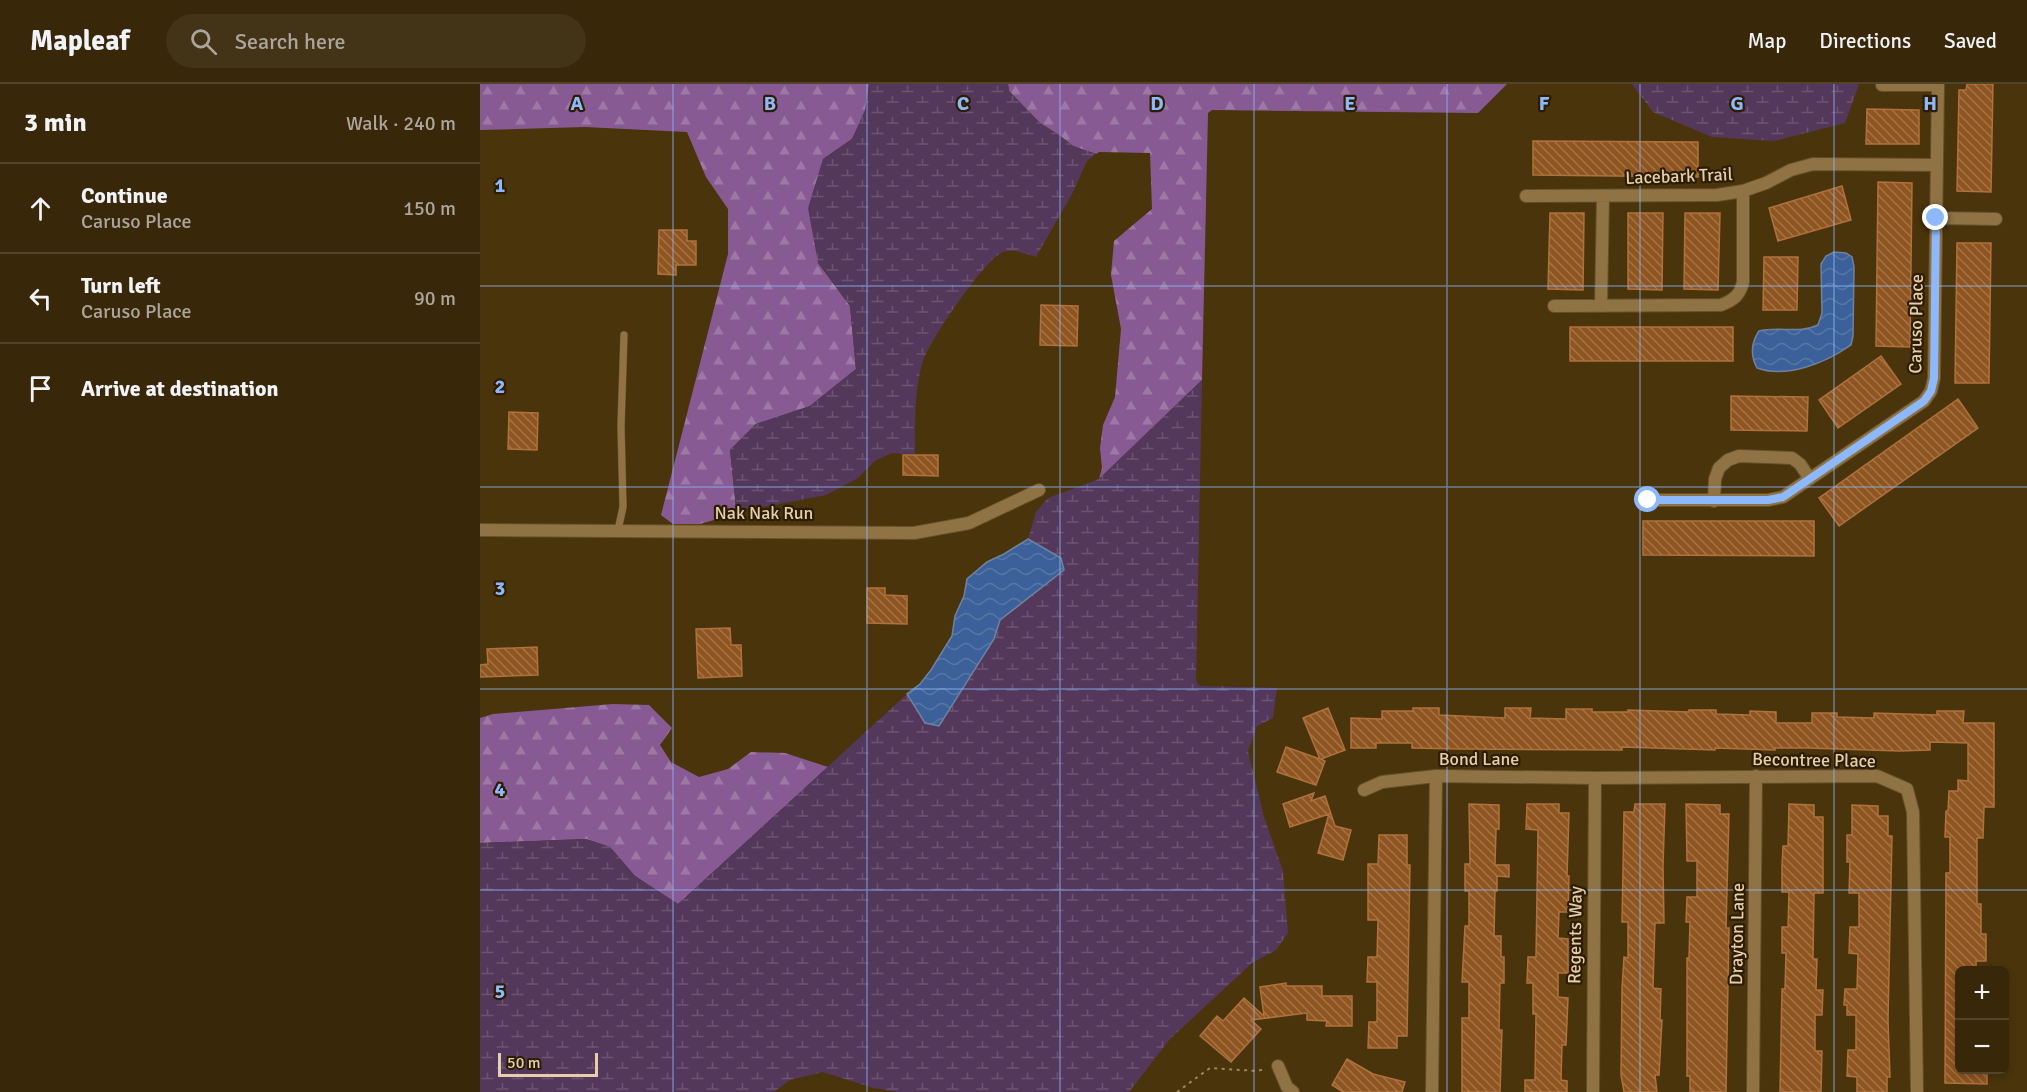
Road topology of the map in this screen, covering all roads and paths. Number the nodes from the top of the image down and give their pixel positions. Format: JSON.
{"nodes":[{"id":1,"x":1882,"y":85,"type":"edge"},
{"id":2,"x":1938,"y":85,"type":"edge"},
{"id":3,"x":1937,"y":165,"type":"junction"},
{"id":4,"x":1743,"y":191,"type":"junction"},
{"id":5,"x":1526,"y":196,"type":"dead end"},
{"id":6,"x":1603,"y":196,"type":"junction"},
{"id":7,"x":1936,"y":218,"type":"junction"},
{"id":8,"x":1996,"y":219,"type":"dead end"},
{"id":9,"x":1554,"y":306,"type":"dead end"},
{"id":10,"x":1601,"y":306,"type":"junction"},
{"id":11,"x":624,"y":334,"type":"dead end"},
{"id":12,"x":1810,"y":478,"type":"junction"},
{"id":13,"x":1039,"y":490,"type":"dead end"},
{"id":14,"x":1648,"y":500,"type":"dead end"},
{"id":15,"x":1714,"y":501,"type":"junction"},
{"id":16,"x":480,"y":530,"type":"edge"},
{"id":17,"x":618,"y":530,"type":"junction"},
{"id":18,"x":1436,"y":776,"type":"junction"},
{"id":19,"x":1756,"y":776,"type":"junction"},
{"id":20,"x":1595,"y":778,"type":"junction"},
{"id":21,"x":1364,"y":790,"type":"dead end"},
{"id":22,"x":1278,"y":1066,"type":"joint"},
{"id":23,"x":1177,"y":1092,"type":"edge"},
{"id":24,"x":1293,"y":1092,"type":"edge"},
{"id":25,"x":1432,"y":1092,"type":"edge"},
{"id":26,"x":1593,"y":1092,"type":"edge"},
{"id":27,"x":1753,"y":1092,"type":"edge"},
{"id":28,"x":1917,"y":1092,"type":"edge"}],
"edges":[{"from":1,"to":2,"type":"street"},
{"from":2,"to":3,"type":"street","name":"Caruso Place"},
{"from":3,"to":4,"type":"street","name":"Lacebark Trail"},
{"from":3,"to":7,"type":"street","name":"Caruso Place"},
{"from":4,"to":6,"type":"street","name":"Lacebark Trail"},
{"from":4,"to":10,"type":"street"},
{"from":5,"to":6,"type":"street","name":"Lacebark Trail"},
{"from":6,"to":10,"type":"street"},
{"from":7,"to":8,"type":"street"},
{"from":7,"to":12,"type":"street","name":"Caruso Place"},
{"from":9,"to":10,"type":"street"},
{"from":11,"to":17,"type":"lane"},
{"from":12,"to":15,"type":"street","name":"Caruso Place"},
{"from":12,"to":15,"type":"street"},
{"from":13,"to":17,"type":"street","name":"Nak Nak Run"},
{"from":14,"to":15,"type":"street","name":"Caruso Place"},
{"from":16,"to":17,"type":"street","name":"Nak Nak Run"},
{"from":18,"to":20,"type":"street","name":"Bond Lane"},
{"from":18,"to":21,"type":"street","name":"Bond Lane"},
{"from":18,"to":25,"type":"street"},
{"from":19,"to":20,"type":"street","name":"Becontree Place"},
{"from":19,"to":27,"type":"street","name":"Drayton Lane"},
{"from":19,"to":28,"type":"street","name":"Becontree Place"},
{"from":20,"to":26,"type":"street","name":"Regents Way"},
{"from":22,"to":23,"type":"path"},
{"from":22,"to":24,"type":"street"}]}
